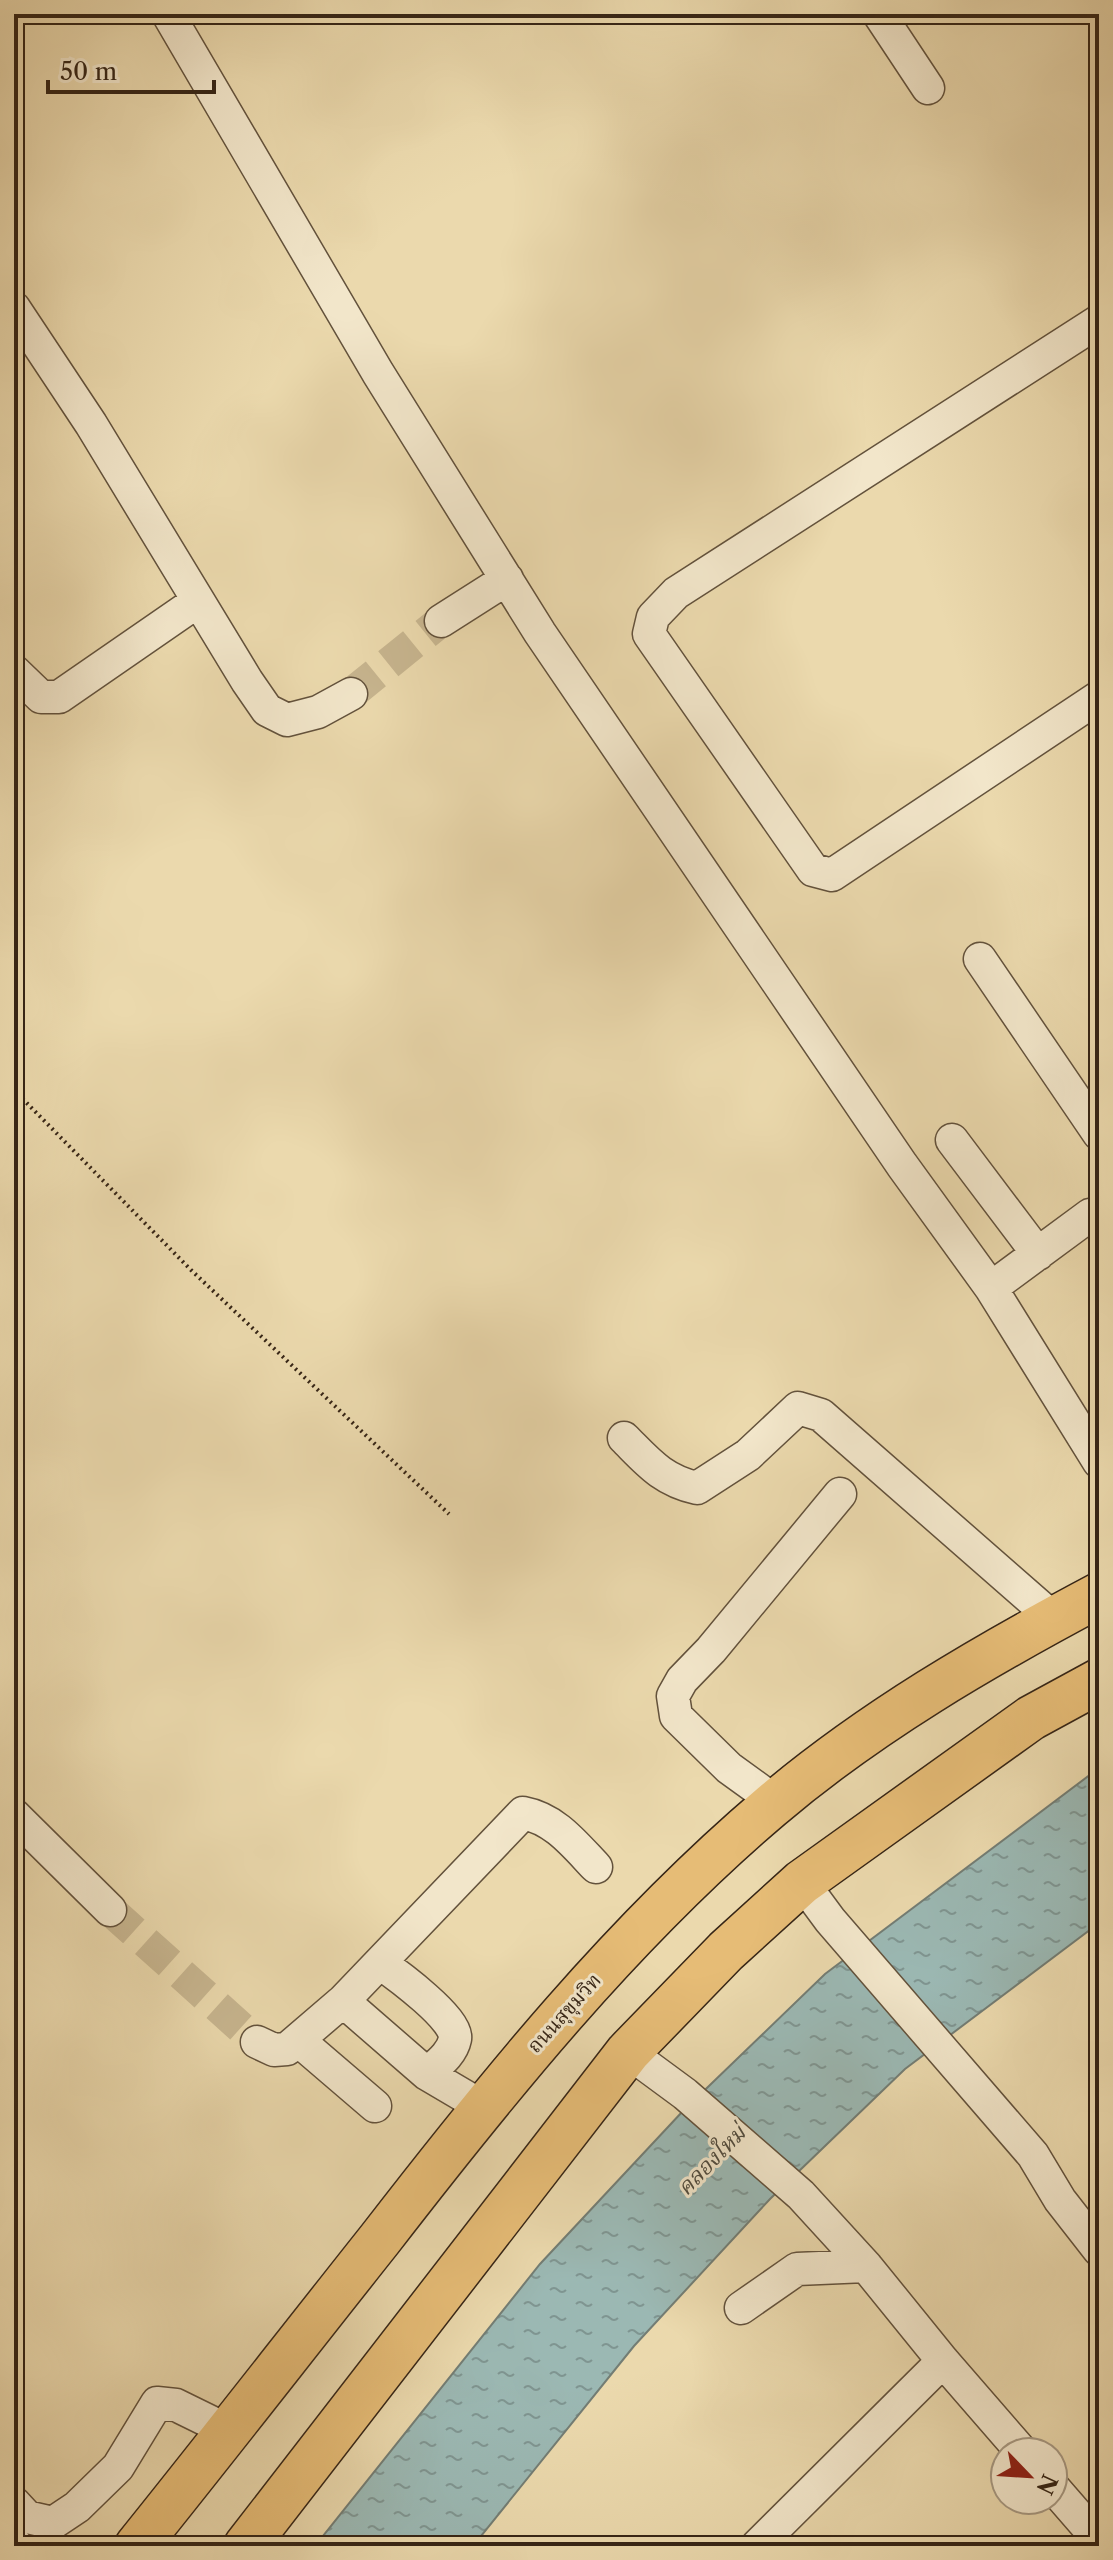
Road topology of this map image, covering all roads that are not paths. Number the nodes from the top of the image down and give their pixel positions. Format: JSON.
{"nodes":[{"id":1,"x":168,"y":14,"type":"edge"},
{"id":2,"x":879,"y":14,"type":"edge"},
{"id":3,"x":928,"y":88,"type":"dead end"},
{"id":4,"x":14,"y":308,"type":"edge"},
{"id":5,"x":1099,"y":321,"type":"edge"},
{"id":6,"x":507,"y":579,"type":"junction"},
{"id":7,"x":198,"y":601,"type":"junction"},
{"id":8,"x":441,"y":621,"type":"tunnel mouth"},
{"id":9,"x":14,"y":671,"type":"edge"},
{"id":10,"x":351,"y":694,"type":"tunnel mouth"},
{"id":11,"x":1099,"y":697,"type":"edge"},
{"id":12,"x":980,"y":959,"type":"dead end"},
{"id":13,"x":1099,"y":1134,"type":"edge"},
{"id":14,"x":952,"y":1140,"type":"dead end"},
{"id":15,"x":1099,"y":1214,"type":"edge"},
{"id":16,"x":1038,"y":1254,"type":"junction"},
{"id":17,"x":991,"y":1288,"type":"junction"},
{"id":18,"x":624,"y":1438,"type":"dead end"},
{"id":19,"x":1099,"y":1462,"type":"edge"},
{"id":20,"x":840,"y":1494,"type":"dead end"},
{"id":21,"x":1099,"y":1595,"type":"edge"},
{"id":22,"x":1054,"y":1619,"type":"junction"},
{"id":23,"x":1099,"y":1681,"type":"edge"},
{"id":24,"x":776,"y":1802,"type":"junction"},
{"id":25,"x":14,"y":1815,"type":"edge"},
{"id":26,"x":596,"y":1867,"type":"dead end"},
{"id":27,"x":802,"y":1882,"type":"junction"},
{"id":28,"x":110,"y":1910,"type":"tunnel mouth"},
{"id":29,"x":380,"y":1963,"type":"junction"},
{"id":30,"x":343,"y":2001,"type":"junction"},
{"id":31,"x":298,"y":2040,"type":"junction"},
{"id":32,"x":257,"y":2042,"type":"tunnel mouth"},
{"id":33,"x":628,"y":2052,"type":"junction"},
{"id":34,"x":427,"y":2074,"type":"junction"},
{"id":35,"x":375,"y":2106,"type":"dead end"},
{"id":36,"x":483,"y":2107,"type":"junction"},
{"id":37,"x":1099,"y":2250,"type":"edge"},
{"id":38,"x":866,"y":2266,"type":"junction"},
{"id":39,"x":741,"y":2308,"type":"dead end"},
{"id":40,"x":943,"y":2361,"type":"junction"},
{"id":41,"x":229,"y":2431,"type":"junction"},
{"id":42,"x":1008,"y":2436,"type":"edge"},
{"id":43,"x":14,"y":2503,"type":"edge"},
{"id":44,"x":1069,"y":2505,"type":"edge"},
{"id":45,"x":1099,"y":2540,"type":"edge"},
{"id":46,"x":260,"y":2541,"type":"edge"},
{"id":47,"x":137,"y":2546,"type":"edge"},
{"id":48,"x":757,"y":2546,"type":"edge"}],
"edges":[{"from":1,"to":6,"type":"lane"},
{"from":2,"to":3,"type":"lane"},
{"from":4,"to":7,"type":"lane"},
{"from":5,"to":11,"type":"lane"},
{"from":6,"to":8,"type":"lane"},
{"from":6,"to":17,"type":"lane"},
{"from":7,"to":9,"type":"lane"},
{"from":7,"to":10,"type":"lane"},
{"from":12,"to":13,"type":"lane"},
{"from":14,"to":16,"type":"lane"},
{"from":15,"to":16,"type":"lane"},
{"from":16,"to":17,"type":"lane"},
{"from":17,"to":19,"type":"lane"},
{"from":18,"to":22,"type":"lane"},
{"from":20,"to":24,"type":"lane"},
{"from":21,"to":22,"type":"highway","name":"ถนนสุขุมวิท"},
{"from":22,"to":24,"type":"highway","name":"ถนนสุขุมวิท"},
{"from":23,"to":27,"type":"highway"},
{"from":24,"to":36,"type":"highway","name":"ถนนสุขุมวิท"},
{"from":25,"to":28,"type":"lane"},
{"from":26,"to":29,"type":"lane"},
{"from":27,"to":33,"type":"highway"},
{"from":27,"to":37,"type":"lane"},
{"from":29,"to":30,"type":"lane"},
{"from":29,"to":34,"type":"lane"},
{"from":30,"to":31,"type":"lane"},
{"from":30,"to":34,"type":"lane"},
{"from":31,"to":32,"type":"lane"},
{"from":31,"to":35,"type":"lane"},
{"from":33,"to":38,"type":"lane"},
{"from":33,"to":46,"type":"highway"},
{"from":34,"to":36,"type":"lane"},
{"from":36,"to":41,"type":"highway","name":"ถนนสุขุมวิท"},
{"from":38,"to":39,"type":"lane"},
{"from":38,"to":40,"type":"lane"},
{"from":40,"to":42,"type":"lane"},
{"from":40,"to":48,"type":"lane"},
{"from":41,"to":43,"type":"lane"},
{"from":41,"to":47,"type":"highway","name":"ถนนสุขุมวิท"},
{"from":44,"to":45,"type":"lane"}]}
